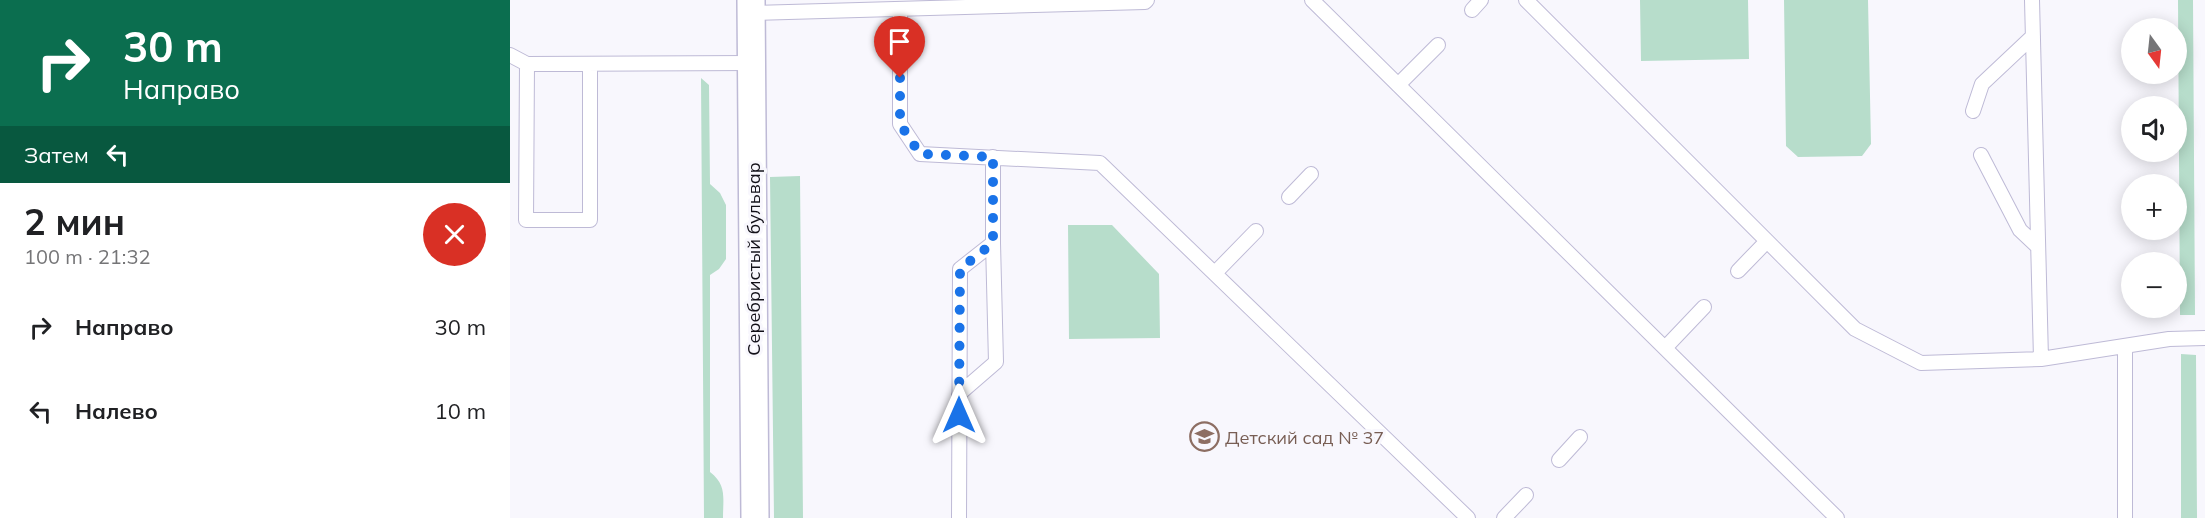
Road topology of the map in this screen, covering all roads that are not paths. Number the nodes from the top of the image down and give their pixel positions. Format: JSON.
{"nodes":[{"id":1,"x":1147,"y":0,"type":"edge"},
{"id":2,"x":1311,"y":0,"type":"edge"},
{"id":3,"x":1526,"y":0,"type":"edge"},
{"id":4,"x":2032,"y":0,"type":"edge"},
{"id":5,"x":873,"y":5,"type":"edge"},
{"id":6,"x":751,"y":6,"type":"edge"},
{"id":7,"x":900,"y":9,"type":"junction"},
{"id":8,"x":2033,"y":36,"type":"junction"},
{"id":9,"x":1438,"y":45,"type":"dead end"},
{"id":10,"x":510,"y":56,"type":"edge"},
{"id":11,"x":752,"y":63,"type":"junction"},
{"id":12,"x":527,"y":64,"type":"junction"},
{"id":13,"x":590,"y":64,"type":"junction"},
{"id":14,"x":1398,"y":85,"type":"junction"},
{"id":15,"x":1973,"y":111,"type":"dead end"},
{"id":16,"x":1981,"y":155,"type":"dead end"},
{"id":17,"x":993,"y":157,"type":"junction"},
{"id":18,"x":1311,"y":174,"type":"dead end"},
{"id":19,"x":1289,"y":197,"type":"dead end"},
{"id":20,"x":1256,"y":231,"type":"dead end"},
{"id":21,"x":1767,"y":241,"type":"junction"},
{"id":22,"x":993,"y":243,"type":"junction"},
{"id":23,"x":2038,"y":247,"type":"junction"},
{"id":24,"x":1738,"y":272,"type":"dead end"},
{"id":25,"x":1215,"y":273,"type":"junction"},
{"id":26,"x":1704,"y":308,"type":"dead end"},
{"id":27,"x":2205,"y":338,"type":"edge"},
{"id":28,"x":2125,"y":346,"type":"junction"},
{"id":29,"x":1665,"y":348,"type":"junction"},
{"id":30,"x":2041,"y":359,"type":"junction"},
{"id":31,"x":959,"y":394,"type":"junction"},
{"id":32,"x":1580,"y":437,"type":"dead end"},
{"id":33,"x":1559,"y":460,"type":"dead end"},
{"id":34,"x":1526,"y":495,"type":"dead end"},
{"id":35,"x":755,"y":518,"type":"edge"},
{"id":36,"x":959,"y":518,"type":"edge"},
{"id":37,"x":1468,"y":518,"type":"edge"},
{"id":38,"x":1504,"y":518,"type":"edge"},
{"id":39,"x":1837,"y":518,"type":"edge"},
{"id":40,"x":2125,"y":518,"type":"edge"}],
"edges":[{"from":1,"to":7,"type":"lane"},
{"from":2,"to":14,"type":"lane"},
{"from":3,"to":21,"type":"lane"},
{"from":4,"to":8,"type":"lane"},
{"from":5,"to":6,"type":"lane"},
{"from":5,"to":7,"type":"lane"},
{"from":6,"to":11,"type":"street","name":"Серебристый бульвар"},
{"from":7,"to":17,"type":"lane"},
{"from":8,"to":15,"type":"lane"},
{"from":8,"to":23,"type":"lane"},
{"from":9,"to":14,"type":"lane"},
{"from":10,"to":12,"type":"lane"},
{"from":11,"to":13,"type":"lane"},
{"from":11,"to":35,"type":"street","name":"Серебристый бульвар"},
{"from":12,"to":13,"type":"lane"},
{"from":12,"to":13,"type":"lane"},
{"from":14,"to":29,"type":"lane"},
{"from":16,"to":23,"type":"lane"},
{"from":17,"to":22,"type":"lane"},
{"from":17,"to":25,"type":"lane"},
{"from":18,"to":19,"type":"lane"},
{"from":20,"to":25,"type":"lane"},
{"from":21,"to":24,"type":"lane"},
{"from":21,"to":30,"type":"lane"},
{"from":22,"to":31,"type":"lane"},
{"from":22,"to":31,"type":"lane"},
{"from":23,"to":30,"type":"lane"},
{"from":25,"to":37,"type":"lane"},
{"from":26,"to":29,"type":"lane"},
{"from":27,"to":28,"type":"lane"},
{"from":28,"to":30,"type":"lane"},
{"from":28,"to":40,"type":"lane"},
{"from":29,"to":39,"type":"lane"},
{"from":31,"to":36,"type":"lane"},
{"from":32,"to":33,"type":"lane"},
{"from":34,"to":38,"type":"lane"}]}
